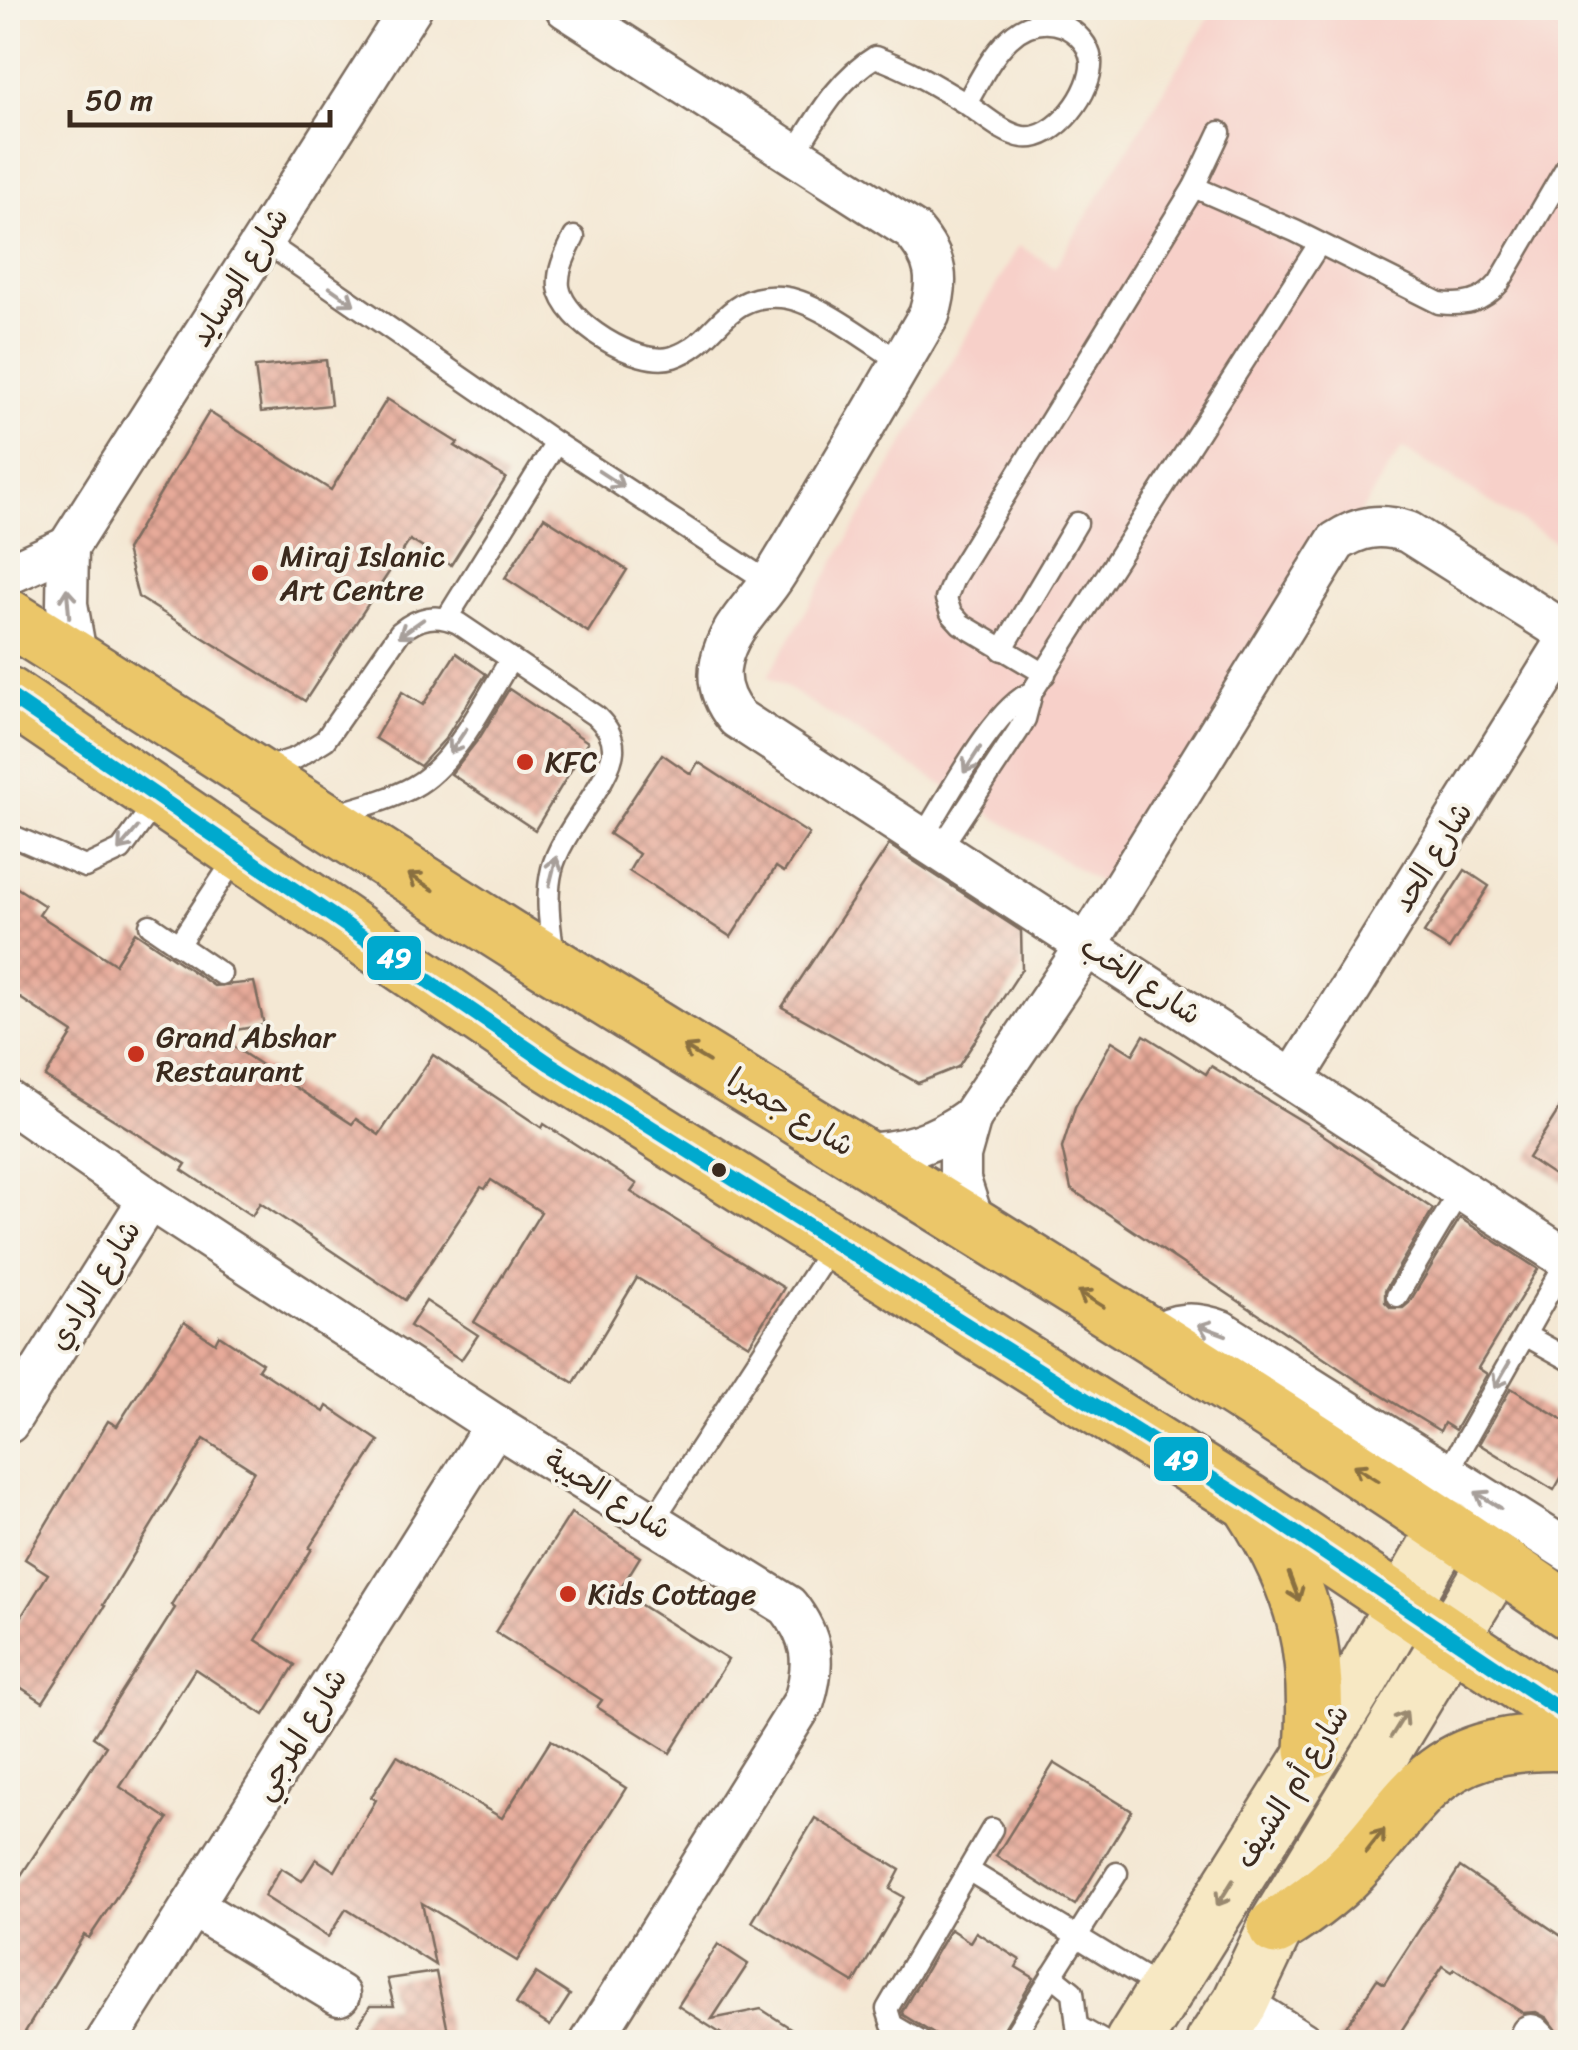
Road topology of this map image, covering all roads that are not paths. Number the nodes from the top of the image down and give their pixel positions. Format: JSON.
{"nodes":[{"id":1,"x":412,"y":8,"type":"edge"},
{"id":2,"x":566,"y":8,"type":"edge"},
{"id":3,"x":966,"y":104,"type":"junction"},
{"id":4,"x":1220,"y":132,"type":"dead end"},
{"id":5,"x":794,"y":154,"type":"junction"},
{"id":6,"x":1570,"y":161,"type":"edge"},
{"id":7,"x":1194,"y":187,"type":"junction"},
{"id":8,"x":574,"y":236,"type":"dead end"},
{"id":9,"x":262,"y":240,"type":"junction"},
{"id":10,"x":1318,"y":244,"type":"junction"},
{"id":11,"x":901,"y":362,"type":"junction"},
{"id":12,"x":556,"y":443,"type":"junction"},
{"id":13,"x":1077,"y":522,"type":"dead end"},
{"id":14,"x":68,"y":546,"type":"junction"},
{"id":15,"x":8,"y":574,"type":"edge"},
{"id":16,"x":770,"y":584,"type":"junction"},
{"id":17,"x":8,"y":617,"type":"edge"},
{"id":18,"x":446,"y":618,"type":"junction"},
{"id":19,"x":1570,"y":636,"type":"edge"},
{"id":20,"x":1002,"y":650,"type":"junction"},
{"id":21,"x":511,"y":659,"type":"junction"},
{"id":22,"x":76,"y":660,"type":"junction"},
{"id":23,"x":1045,"y":674,"type":"junction"},
{"id":24,"x":8,"y":695,"type":"edge"},
{"id":25,"x":251,"y":772,"type":"junction"},
{"id":26,"x":159,"y":798,"type":"junction"},
{"id":27,"x":322,"y":818,"type":"junction"},
{"id":28,"x":8,"y":834,"type":"edge"},
{"id":29,"x":931,"y":844,"type":"junction"},
{"id":30,"x":239,"y":852,"type":"junction"},
{"id":31,"x":150,"y":925,"type":"dead end"},
{"id":32,"x":178,"y":945,"type":"junction"},
{"id":33,"x":1087,"y":946,"type":"junction"},
{"id":34,"x":556,"y":968,"type":"junction"},
{"id":35,"x":221,"y":974,"type":"dead end"},
{"id":36,"x":1294,"y":1079,"type":"junction"},
{"id":37,"x":8,"y":1102,"type":"edge"},
{"id":38,"x":971,"y":1117,"type":"junction"},
{"id":39,"x":860,"y":1154,"type":"junction"},
{"id":40,"x":1461,"y":1189,"type":"junction"},
{"id":41,"x":149,"y":1199,"type":"junction"},
{"id":42,"x":975,"y":1226,"type":"junction"},
{"id":43,"x":834,"y":1244,"type":"junction"},
{"id":44,"x":1569,"y":1261,"type":"edge"},
{"id":45,"x":1398,"y":1296,"type":"dead end"},
{"id":46,"x":1525,"y":1335,"type":"junction"},
{"id":47,"x":1151,"y":1337,"type":"junction"},
{"id":48,"x":1570,"y":1360,"type":"edge"},
{"id":49,"x":8,"y":1423,"type":"edge"},
{"id":50,"x":494,"y":1425,"type":"junction"},
{"id":51,"x":1446,"y":1474,"type":"junction"},
{"id":52,"x":1249,"y":1502,"type":"junction"},
{"id":53,"x":653,"y":1521,"type":"junction"},
{"id":54,"x":1447,"y":1527,"type":"junction"},
{"id":55,"x":1570,"y":1552,"type":"edge"},
{"id":56,"x":1497,"y":1562,"type":"junction"},
{"id":57,"x":1403,"y":1606,"type":"junction"},
{"id":58,"x":1570,"y":1612,"type":"edge"},
{"id":59,"x":1452,"y":1638,"type":"junction"},
{"id":60,"x":1570,"y":1717,"type":"edge"},
{"id":61,"x":1570,"y":1743,"type":"edge"},
{"id":62,"x":1313,"y":1750,"type":"junction"},
{"id":63,"x":992,"y":1828,"type":"dead end"},
{"id":64,"x":968,"y":1870,"type":"junction"},
{"id":65,"x":1117,"y":1873,"type":"dead end"},
{"id":66,"x":192,"y":1906,"type":"junction"},
{"id":67,"x":1276,"y":1927,"type":"junction"},
{"id":68,"x":1075,"y":1936,"type":"junction"},
{"id":69,"x":1052,"y":1975,"type":"junction"},
{"id":70,"x":1165,"y":1990,"type":"junction"},
{"id":71,"x":339,"y":1995,"type":"dead end"},
{"id":72,"x":1227,"y":2023,"type":"edge"},
{"id":73,"x":106,"y":2042,"type":"edge"},
{"id":74,"x":591,"y":2042,"type":"edge"},
{"id":75,"x":921,"y":2042,"type":"edge"},
{"id":76,"x":1010,"y":2042,"type":"edge"},
{"id":77,"x":1105,"y":2042,"type":"edge"},
{"id":78,"x":1133,"y":2042,"type":"edge"},
{"id":79,"x":1302,"y":2042,"type":"edge"}],
"edges":[{"from":1,"to":9,"type":"street","name":"شارع الوسايد"},
{"from":2,"to":5,"type":"street"},
{"from":3,"to":3,"type":"lane"},
{"from":3,"to":5,"type":"lane"},
{"from":4,"to":7,"type":"lane"},
{"from":5,"to":11,"type":"street"},
{"from":6,"to":10,"type":"lane"},
{"from":7,"to":10,"type":"lane"},
{"from":7,"to":20,"type":"lane"},
{"from":8,"to":11,"type":"lane"},
{"from":9,"to":12,"type":"lane","one_way":true},
{"from":9,"to":14,"type":"street","name":"شارع الوسايد"},
{"from":10,"to":23,"type":"lane"},
{"from":11,"to":16,"type":"street"},
{"from":12,"to":16,"type":"lane","one_way":true},
{"from":12,"to":18,"type":"lane"},
{"from":13,"to":20,"type":"lane"},
{"from":14,"to":15,"type":"street"},
{"from":22,"to":14,"type":"street","one_way":true},
{"from":16,"to":29,"type":"street","name":"شارع الخب"},
{"from":17,"to":22,"type":"main road","name":"شارع جميرا"},
{"from":18,"to":21,"type":"lane"},
{"from":18,"to":25,"type":"lane","one_way":true},
{"from":19,"to":33,"type":"street"},
{"from":19,"to":36,"type":"street","name":"شارع الحد"},
{"from":20,"to":23,"type":"lane"},
{"from":21,"to":27,"type":"lane","one_way":true},
{"from":34,"to":21,"type":"lane","one_way":true},
{"from":22,"to":25,"type":"main road","name":"شارع جميرا"},
{"from":23,"to":29,"type":"lane"},
{"from":24,"to":26,"type":"main road"},
{"from":25,"to":27,"type":"main road","name":"شارع جميرا"},
{"from":26,"to":28,"type":"lane","one_way":true},
{"from":26,"to":30,"type":"main road"},
{"from":34,"to":27,"type":"main road","name":"شارع جميرا","one_way":true},
{"from":29,"to":33,"type":"street","name":"شارع الخب"},
{"from":30,"to":32,"type":"lane"},
{"from":30,"to":43,"type":"main road"},
{"from":31,"to":32,"type":"lane"},
{"from":32,"to":35,"type":"lane"},
{"from":33,"to":36,"type":"street","name":"شارع الخب"},
{"from":33,"to":38,"type":"street"},
{"from":39,"to":34,"type":"main road","name":"شارع جميرا","one_way":true},
{"from":36,"to":40,"type":"street","name":"شارع الخب"},
{"from":37,"to":41,"type":"street","name":"شارع الحيبة"},
{"from":38,"to":39,"type":"street"},
{"from":38,"to":42,"type":"street"},
{"from":39,"to":42,"type":"main road","name":"شارع جميرا"},
{"from":40,"to":44,"type":"street","name":"شارع الخب"},
{"from":40,"to":45,"type":"lane"},
{"from":41,"to":49,"type":"street","name":"شارع الرادي"},
{"from":41,"to":50,"type":"street","name":"شارع الحيبة"},
{"from":47,"to":42,"type":"main road","name":"شارع جميرا","one_way":true},
{"from":43,"to":52,"type":"main road"},
{"from":43,"to":53,"type":"lane"},
{"from":44,"to":46,"type":"lane"},
{"from":46,"to":48,"type":"lane"},
{"from":46,"to":51,"type":"lane","one_way":true},
{"from":51,"to":47,"type":"street","one_way":true},
{"from":54,"to":47,"type":"main road","name":"شارع جميرا","one_way":true},
{"from":50,"to":53,"type":"street","name":"شارع الحيبة"},
{"from":50,"to":66,"type":"street","name":"شارع المرجي"},
{"from":55,"to":51,"type":"street","one_way":true},
{"from":52,"to":57,"type":"main road"},
{"from":52,"to":62,"type":"main road","one_way":true},
{"from":53,"to":74,"type":"street","name":"شارع الحيبة"},
{"from":54,"to":56,"type":"main road","name":"شارع جميرا"},
{"from":54,"to":57,"type":"main road","name":"شارع أم الشيف"},
{"from":56,"to":58,"type":"main road","name":"شارع جميرا"},
{"from":56,"to":59,"type":"main road","name":"شارع أم الشيف"},
{"from":57,"to":59,"type":"main road"},
{"from":57,"to":62,"type":"main road","name":"شارع أم الشيف"},
{"from":59,"to":60,"type":"main road"},
{"from":67,"to":59,"type":"main road","name":"شارع أم الشيف","one_way":true},
{"from":67,"to":61,"type":"main road","one_way":true},
{"from":62,"to":70,"type":"main road","name":"شارع أم الشيف","one_way":true},
{"from":63,"to":64,"type":"lane"},
{"from":64,"to":68,"type":"lane"},
{"from":64,"to":75,"type":"lane"},
{"from":65,"to":68,"type":"lane"},
{"from":66,"to":71,"type":"street"},
{"from":66,"to":73,"type":"street","name":"شارع المرجي"},
{"from":67,"to":72,"type":"main road","name":"شارع أم الشيف"},
{"from":68,"to":69,"type":"lane"},
{"from":68,"to":70,"type":"lane"},
{"from":69,"to":76,"type":"lane"},
{"from":69,"to":77,"type":"lane"},
{"from":70,"to":78,"type":"main road","name":"شارع أم الشيف"},
{"from":72,"to":79,"type":"street"}]}
